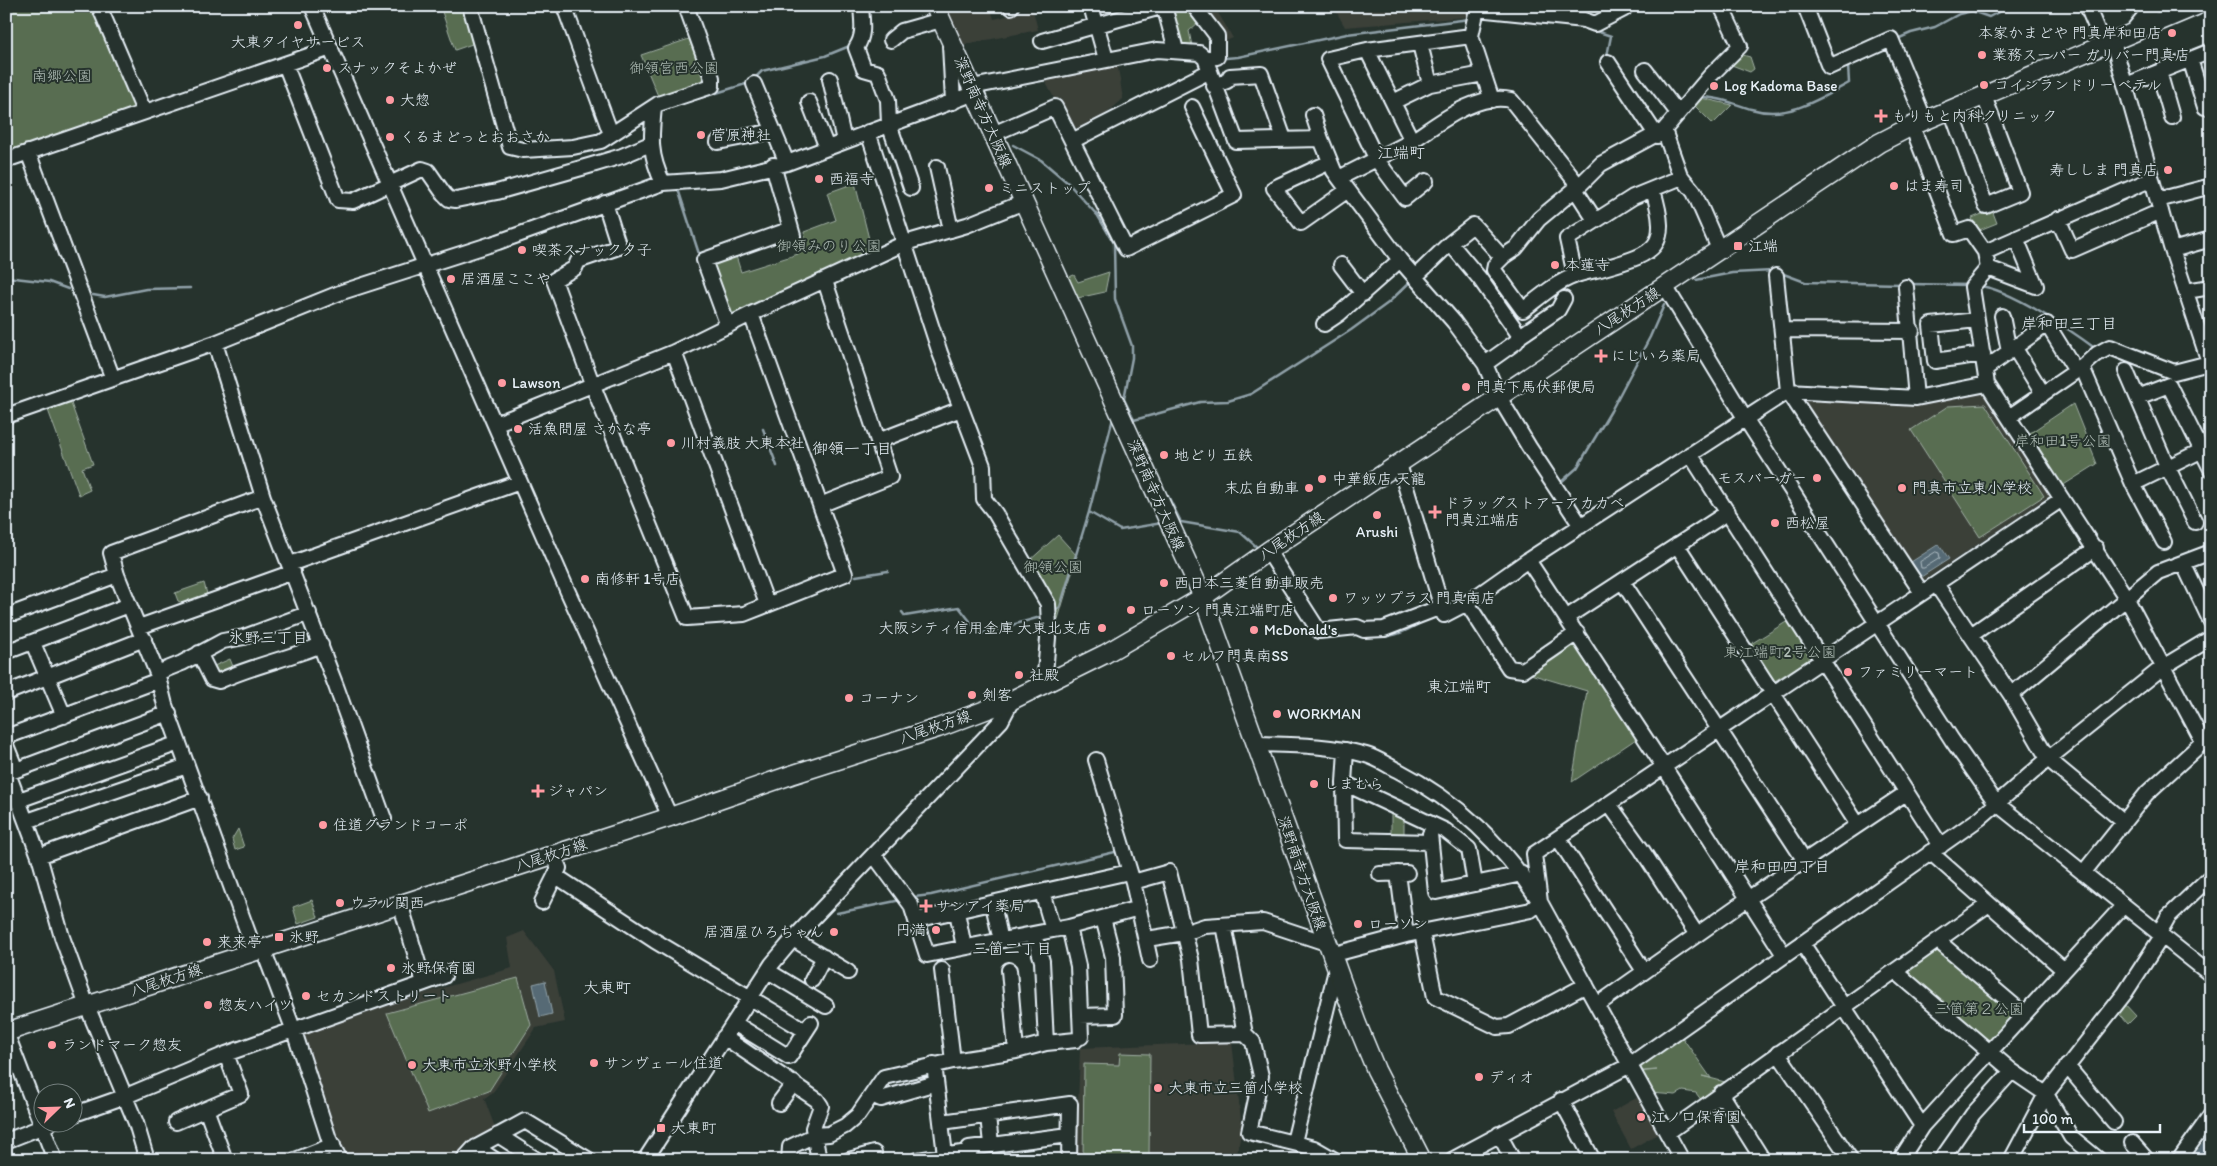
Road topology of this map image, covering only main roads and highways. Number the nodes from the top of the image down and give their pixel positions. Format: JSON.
{"nodes":[{"id":1,"x":2196,"y":6,"type":"edge"},
{"id":2,"x":939,"y":10,"type":"edge"},
{"id":3,"x":1203,"y":597,"type":"junction"},
{"id":4,"x":6,"y":1032,"type":"edge"},
{"id":5,"x":1422,"y":1160,"type":"edge"}],
"edges":[{"from":1,"to":3,"type":"main road","name":"八尾枚方線"},
{"from":2,"to":3,"type":"main road","name":"深野南寺方大阪線"},
{"from":3,"to":4,"type":"main road","name":"八尾枚方線"},
{"from":3,"to":5,"type":"main road","name":"深野南寺方大阪線"}]}
